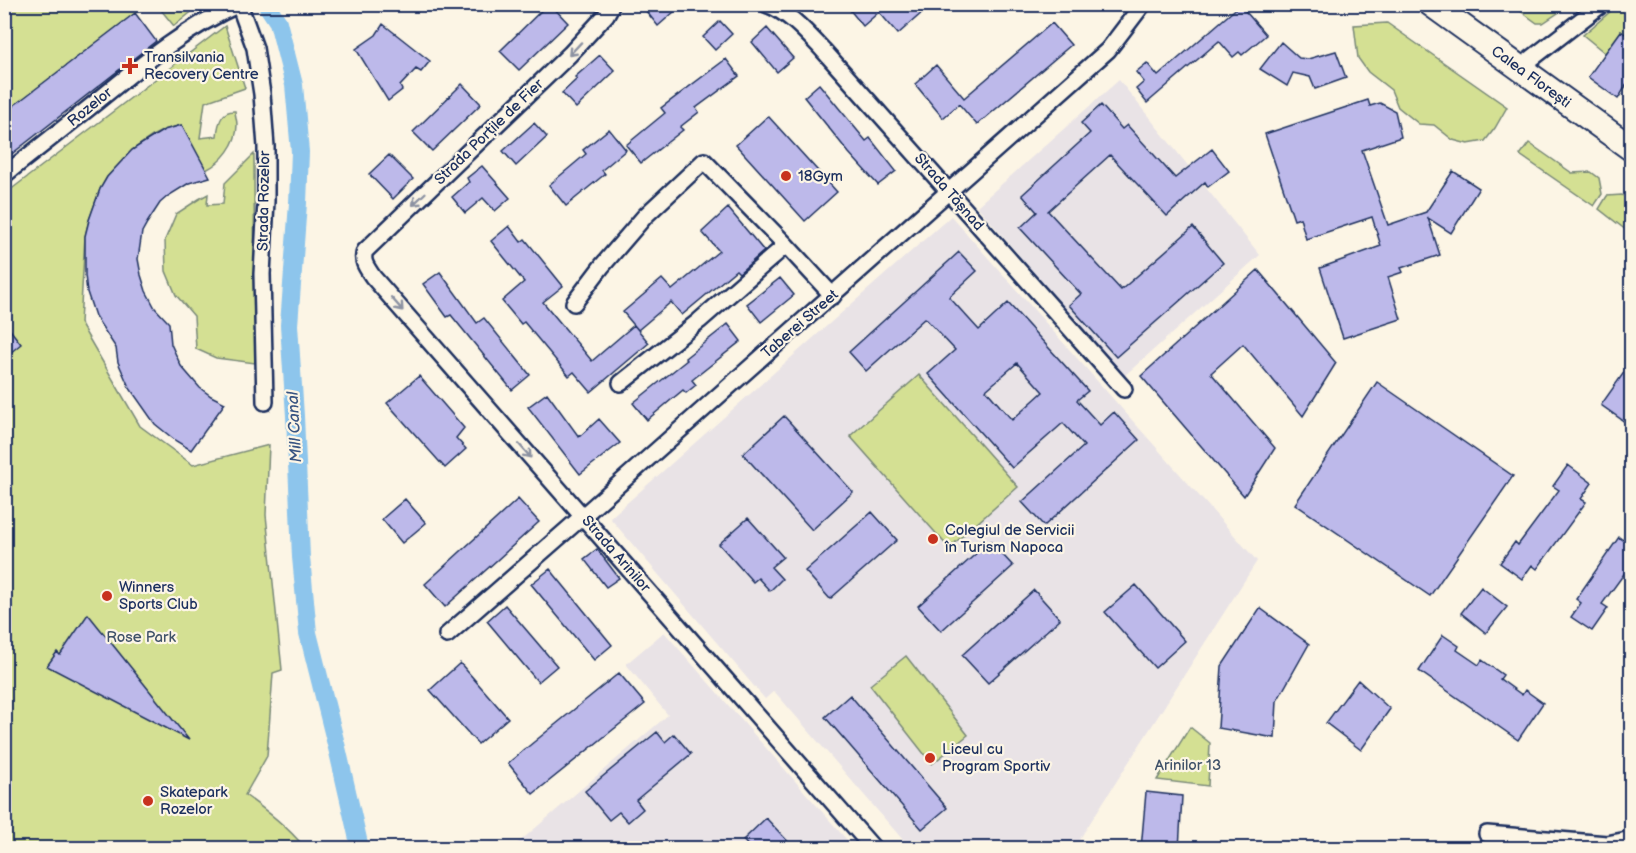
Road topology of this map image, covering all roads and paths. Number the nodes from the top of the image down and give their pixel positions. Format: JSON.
{"nodes":[{"id":1,"x":239,"y":4,"type":"edge"},
{"id":2,"x":612,"y":4,"type":"edge"},
{"id":3,"x":766,"y":4,"type":"edge"},
{"id":4,"x":1143,"y":4,"type":"edge"},
{"id":5,"x":1431,"y":4,"type":"edge"},
{"id":6,"x":1602,"y":4,"type":"edge"},
{"id":7,"x":1503,"y":56,"type":"junction"},
{"id":8,"x":1632,"y":149,"type":"edge"},
{"id":9,"x":4,"y":175,"type":"edge"},
{"id":10,"x":949,"y":193,"type":"junction"},
{"id":11,"x":786,"y":245,"type":"junction"},
{"id":12,"x":363,"y":257,"type":"joint"},
{"id":13,"x":833,"y":296,"type":"junction"},
{"id":14,"x":574,"y":303,"type":"dead end"},
{"id":15,"x":621,"y":383,"type":"dead end"},
{"id":16,"x":1124,"y":389,"type":"dead end"},
{"id":17,"x":265,"y":402,"type":"dead end"},
{"id":18,"x":583,"y":516,"type":"junction"},
{"id":19,"x":447,"y":635,"type":"dead end"},
{"id":20,"x":1487,"y":834,"type":"dead end"},
{"id":21,"x":1632,"y":839,"type":"edge"},
{"id":22,"x":873,"y":849,"type":"edge"}],
"edges":[{"from":1,"to":9,"type":"street","name":"Rozelor"},
{"from":1,"to":17,"type":"street","name":"Strada Rozelor"},
{"from":2,"to":12,"type":"street","name":"Strada Porțile de Fier","one_way":true},
{"from":3,"to":10,"type":"street","name":"Strada Tășnad"},
{"from":4,"to":10,"type":"street","name":"Taberei Street"},
{"from":5,"to":7,"type":"main road","name":"Calea Florești"},
{"from":6,"to":7,"type":"street"},
{"from":7,"to":8,"type":"main road","name":"Calea Florești"},
{"from":10,"to":13,"type":"street","name":"Taberei Street"},
{"from":10,"to":16,"type":"street","name":"Strada Tășnad"},
{"from":11,"to":13,"type":"street"},
{"from":11,"to":14,"type":"street"},
{"from":11,"to":15,"type":"street"},
{"from":12,"to":18,"type":"street","name":"Strada Arinilor","one_way":true},
{"from":13,"to":18,"type":"street","name":"Taberei Street"},
{"from":18,"to":19,"type":"street","name":"Taberei Street"},
{"from":18,"to":22,"type":"street","name":"Strada Arinilor"},
{"from":20,"to":21,"type":"street"}]}
